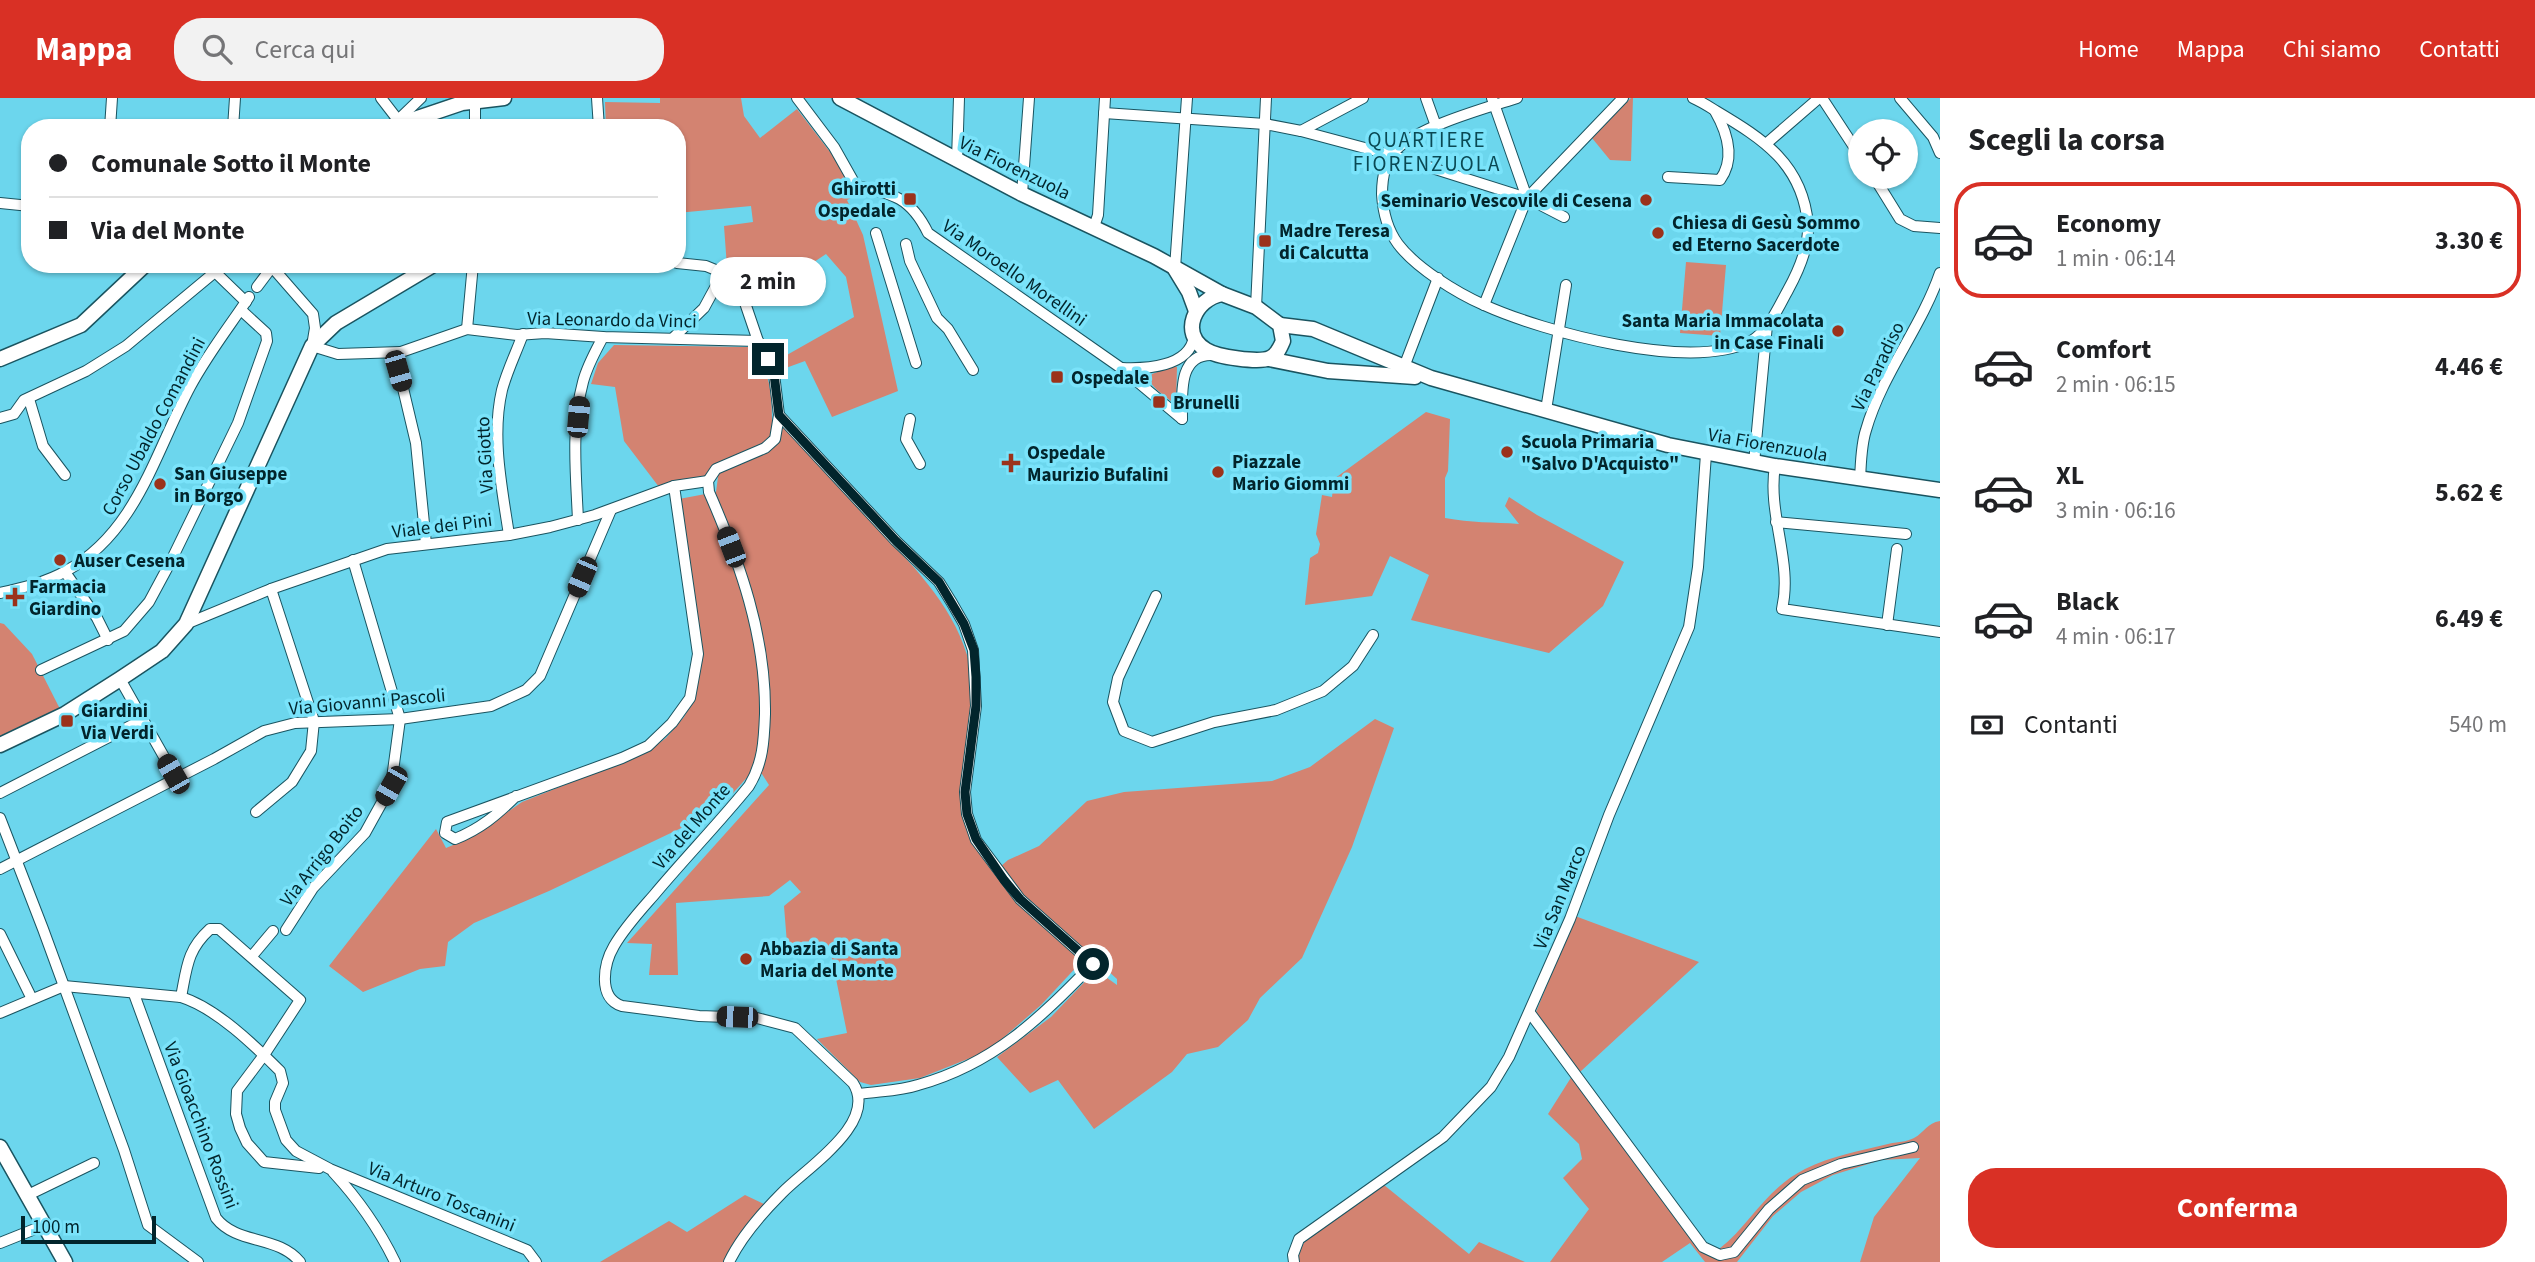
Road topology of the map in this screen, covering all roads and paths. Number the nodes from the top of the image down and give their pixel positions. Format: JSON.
{"nodes":[{"id":1,"x":111,"y":98,"type":"edge"},
{"id":2,"x":235,"y":98,"type":"edge"},
{"id":3,"x":381,"y":98,"type":"edge"},
{"id":4,"x":422,"y":98,"type":"edge"},
{"id":5,"x":504,"y":98,"type":"edge"},
{"id":6,"x":597,"y":98,"type":"edge"},
{"id":7,"x":797,"y":98,"type":"edge"},
{"id":8,"x":840,"y":98,"type":"edge"},
{"id":9,"x":959,"y":98,"type":"edge"},
{"id":10,"x":1029,"y":98,"type":"edge"},
{"id":11,"x":1105,"y":98,"type":"edge"},
{"id":12,"x":1187,"y":98,"type":"edge"},
{"id":13,"x":1266,"y":98,"type":"edge"},
{"id":14,"x":1363,"y":98,"type":"edge"},
{"id":15,"x":1426,"y":98,"type":"edge"},
{"id":16,"x":1517,"y":98,"type":"edge"},
{"id":17,"x":1623,"y":98,"type":"edge"},
{"id":18,"x":1693,"y":98,"type":"edge"},
{"id":19,"x":1821,"y":98,"type":"edge"},
{"id":20,"x":1900,"y":98,"type":"edge"},
{"id":21,"x":475,"y":101,"type":"junction"},
{"id":22,"x":1493,"y":102,"type":"edge"},
{"id":23,"x":1715,"y":110,"type":"junction"},
{"id":24,"x":1104,"y":113,"type":"junction"},
{"id":25,"x":1185,"y":118,"type":"junction"},
{"id":26,"x":110,"y":119,"type":"edge"},
{"id":27,"x":234,"y":119,"type":"edge"},
{"id":28,"x":398,"y":119,"type":"edge"},
{"id":29,"x":407,"y":119,"type":"edge"},
{"id":30,"x":420,"y":119,"type":"edge"},
{"id":31,"x":474,"y":119,"type":"edge"},
{"id":32,"x":598,"y":119,"type":"edge"},
{"id":33,"x":1265,"y":124,"type":"junction"},
{"id":34,"x":1436,"y":126,"type":"junction"},
{"id":35,"x":1301,"y":131,"type":"junction"},
{"id":36,"x":1848,"y":138,"type":"edge"},
{"id":37,"x":1767,"y":143,"type":"junction"},
{"id":38,"x":1940,"y":153,"type":"edge"},
{"id":39,"x":1394,"y":156,"type":"junction"},
{"id":40,"x":957,"y":160,"type":"junction"},
{"id":41,"x":1668,"y":177,"type":"dead end"},
{"id":42,"x":1881,"y":189,"type":"edge"},
{"id":43,"x":1023,"y":194,"type":"junction"},
{"id":44,"x":1527,"y":198,"type":"junction"},
{"id":45,"x":0,"y":203,"type":"edge"},
{"id":46,"x":21,"y":205,"type":"edge"},
{"id":47,"x":1564,"y":216,"type":"dead end"},
{"id":48,"x":1094,"y":227,"type":"junction"},
{"id":49,"x":1940,"y":228,"type":"edge"},
{"id":50,"x":876,"y":233,"type":"dead end"},
{"id":51,"x":906,"y":244,"type":"dead end"},
{"id":52,"x":686,"y":264,"type":"edge"},
{"id":53,"x":1175,"y":268,"type":"junction"},
{"id":54,"x":723,"y":272,"type":"junction"},
{"id":55,"x":136,"y":273,"type":"edge"},
{"id":56,"x":214,"y":273,"type":"edge"},
{"id":57,"x":216,"y":273,"type":"edge"},
{"id":58,"x":267,"y":273,"type":"edge"},
{"id":59,"x":279,"y":273,"type":"edge"},
{"id":60,"x":420,"y":273,"type":"edge"},
{"id":61,"x":472,"y":273,"type":"edge"},
{"id":62,"x":1940,"y":273,"type":"edge"},
{"id":63,"x":1438,"y":278,"type":"junction"},
{"id":64,"x":1566,"y":285,"type":"dead end"},
{"id":65,"x":257,"y":287,"type":"dead end"},
{"id":66,"x":1222,"y":294,"type":"junction"},
{"id":67,"x":1936,"y":294,"type":"edge"},
{"id":68,"x":245,"y":303,"type":"junction"},
{"id":69,"x":1484,"y":305,"type":"junction"},
{"id":70,"x":1256,"y":307,"type":"junction"},
{"id":71,"x":1196,"y":311,"type":"junction"},
{"id":72,"x":313,"y":314,"type":"junction"},
{"id":73,"x":336,"y":323,"type":"junction"},
{"id":74,"x":1280,"y":325,"type":"junction"},
{"id":75,"x":1767,"y":325,"type":"junction"},
{"id":76,"x":467,"y":329,"type":"junction"},
{"id":77,"x":1559,"y":330,"type":"junction"},
{"id":78,"x":523,"y":334,"type":"junction"},
{"id":79,"x":603,"y":337,"type":"junction"},
{"id":80,"x":673,"y":338,"type":"junction"},
{"id":81,"x":1193,"y":339,"type":"junction"},
{"id":82,"x":758,"y":341,"type":"junction"},
{"id":83,"x":312,"y":346,"type":"junction"},
{"id":84,"x":401,"y":352,"type":"junction"},
{"id":85,"x":1221,"y":355,"type":"junction"},
{"id":86,"x":0,"y":359,"type":"edge"},
{"id":87,"x":1269,"y":359,"type":"junction"},
{"id":88,"x":1186,"y":360,"type":"junction"},
{"id":89,"x":916,"y":363,"type":"dead end"},
{"id":90,"x":1155,"y":367,"type":"junction"},
{"id":91,"x":1404,"y":367,"type":"junction"},
{"id":92,"x":1121,"y":368,"type":"junction"},
{"id":93,"x":973,"y":370,"type":"dead end"},
{"id":94,"x":1431,"y":378,"type":"junction"},
{"id":95,"x":1148,"y":388,"type":"junction"},
{"id":96,"x":29,"y":399,"type":"junction"},
{"id":97,"x":1546,"y":410,"type":"junction"},
{"id":98,"x":779,"y":415,"type":"junction"},
{"id":99,"x":0,"y":418,"type":"edge"},
{"id":100,"x":910,"y":419,"type":"dead end"},
{"id":101,"x":1706,"y":454,"type":"junction"},
{"id":102,"x":1754,"y":463,"type":"junction"},
{"id":103,"x":920,"y":464,"type":"dead end"},
{"id":104,"x":1775,"y":466,"type":"junction"},
{"id":105,"x":65,"y":475,"type":"dead end"},
{"id":106,"x":1860,"y":479,"type":"junction"},
{"id":107,"x":708,"y":481,"type":"junction"},
{"id":108,"x":674,"y":486,"type":"junction"},
{"id":109,"x":1940,"y":490,"type":"edge"},
{"id":110,"x":611,"y":510,"type":"junction"},
{"id":111,"x":578,"y":520,"type":"junction"},
{"id":112,"x":1776,"y":522,"type":"junction"},
{"id":113,"x":1906,"y":534,"type":"dead end"},
{"id":114,"x":509,"y":535,"type":"junction"},
{"id":115,"x":426,"y":544,"type":"junction"},
{"id":116,"x":1897,"y":549,"type":"dead end"},
{"id":117,"x":353,"y":560,"type":"junction"},
{"id":118,"x":65,"y":572,"type":"junction"},
{"id":119,"x":271,"y":589,"type":"junction"},
{"id":120,"x":0,"y":593,"type":"edge"},
{"id":121,"x":1156,"y":596,"type":"dead end"},
{"id":122,"x":186,"y":624,"type":"junction"},
{"id":123,"x":1887,"y":625,"type":"junction"},
{"id":124,"x":1940,"y":632,"type":"edge"},
{"id":125,"x":1373,"y":635,"type":"dead end"},
{"id":126,"x":108,"y":640,"type":"junction"},
{"id":127,"x":41,"y":670,"type":"dead end"},
{"id":128,"x":120,"y":679,"type":"junction"},
{"id":129,"x":400,"y":719,"type":"junction"},
{"id":130,"x":142,"y":720,"type":"junction"},
{"id":131,"x":314,"y":721,"type":"junction"},
{"id":132,"x":0,"y":745,"type":"edge"},
{"id":133,"x":176,"y":778,"type":"junction"},
{"id":134,"x":0,"y":793,"type":"edge"},
{"id":135,"x":516,"y":796,"type":"junction"},
{"id":136,"x":256,"y":812,"type":"dead end"},
{"id":137,"x":0,"y":818,"type":"edge"},
{"id":138,"x":17,"y":860,"type":"junction"},
{"id":139,"x":0,"y":869,"type":"edge"},
{"id":140,"x":286,"y":930,"type":"dead end"},
{"id":141,"x":273,"y":931,"type":"dead end"},
{"id":142,"x":0,"y":934,"type":"edge"},
{"id":143,"x":252,"y":956,"type":"junction"},
{"id":144,"x":64,"y":986,"type":"junction"},
{"id":145,"x":134,"y":994,"type":"junction"},
{"id":146,"x":181,"y":997,"type":"junction"},
{"id":147,"x":32,"y":999,"type":"junction"},
{"id":148,"x":0,"y":1013,"type":"edge"},
{"id":149,"x":1530,"y":1013,"type":"junction"},
{"id":150,"x":264,"y":1055,"type":"junction"},
{"id":151,"x":860,"y":1094,"type":"junction"},
{"id":152,"x":0,"y":1147,"type":"edge"},
{"id":153,"x":1913,"y":1147,"type":"dead end"},
{"id":154,"x":94,"y":1163,"type":"dead end"},
{"id":155,"x":330,"y":1169,"type":"junction"},
{"id":156,"x":28,"y":1195,"type":"junction"},
{"id":157,"x":45,"y":1225,"type":"junction"},
{"id":158,"x":0,"y":1243,"type":"edge"},
{"id":159,"x":65,"y":1262,"type":"edge"},
{"id":160,"x":198,"y":1262,"type":"edge"},
{"id":161,"x":300,"y":1262,"type":"edge"},
{"id":162,"x":395,"y":1262,"type":"edge"},
{"id":163,"x":536,"y":1262,"type":"edge"},
{"id":164,"x":729,"y":1262,"type":"edge"},
{"id":165,"x":1294,"y":1262,"type":"edge"}],
"edges":[{"from":1,"to":26,"type":"street"},
{"from":2,"to":27,"type":"street"},
{"from":3,"to":28,"type":"street"},
{"from":4,"to":29,"type":"street"},
{"from":5,"to":21,"type":"street"},
{"from":6,"to":32,"type":"street"},
{"from":7,"to":92,"type":"street","name":"Via Moroello Morellini"},
{"from":8,"to":40,"type":"street","name":"Via Fiorenzuola"},
{"from":9,"to":40,"type":"street"},
{"from":10,"to":43,"type":"street"},
{"from":11,"to":24,"type":"street"},
{"from":12,"to":25,"type":"street"},
{"from":13,"to":33,"type":"street"},
{"from":14,"to":35,"type":"street"},
{"from":15,"to":34,"type":"street"},
{"from":16,"to":22,"type":"street"},
{"from":17,"to":44,"type":"street"},
{"from":18,"to":23,"type":"street"},
{"from":19,"to":36,"type":"street"},
{"from":19,"to":37,"type":"street"},
{"from":20,"to":38,"type":"street"},
{"from":21,"to":30,"type":"street"},
{"from":21,"to":31,"type":"street"},
{"from":22,"to":34,"type":"street"},
{"from":22,"to":44,"type":"street"},
{"from":23,"to":37,"type":"street"},
{"from":23,"to":41,"type":"street"},
{"from":24,"to":25,"type":"street"},
{"from":24,"to":48,"type":"street"},
{"from":25,"to":33,"type":"street"},
{"from":25,"to":53,"type":"street"},
{"from":33,"to":35,"type":"street"},
{"from":33,"to":70,"type":"street"},
{"from":34,"to":39,"type":"street"},
{"from":35,"to":39,"type":"street"},
{"from":37,"to":75,"type":"street"},
{"from":39,"to":44,"type":"street"},
{"from":39,"to":63,"type":"street"},
{"from":40,"to":43,"type":"street","name":"Via Fiorenzuola"},
{"from":42,"to":49,"type":"street"},
{"from":43,"to":48,"type":"street","name":"Via Fiorenzuola"},
{"from":44,"to":47,"type":"street"},
{"from":44,"to":69,"type":"street"},
{"from":45,"to":46,"type":"street"},
{"from":48,"to":53,"type":"street","name":"Via Fiorenzuola"},
{"from":50,"to":89,"type":"street"},
{"from":51,"to":93,"type":"street"},
{"from":52,"to":54,"type":"street"},
{"from":53,"to":66,"type":"street","name":"Via Fiorenzuola"},
{"from":53,"to":71,"type":"street"},
{"from":54,"to":80,"type":"street"},
{"from":54,"to":82,"type":"street"},
{"from":55,"to":86,"type":"street"},
{"from":56,"to":96,"type":"street"},
{"from":57,"to":68,"type":"street"},
{"from":58,"to":65,"type":"street"},
{"from":59,"to":72,"type":"street"},
{"from":60,"to":73,"type":"street"},
{"from":61,"to":76,"type":"street"},
{"from":62,"to":67,"type":"street","name":"Via Paradiso"},
{"from":63,"to":69,"type":"street"},
{"from":63,"to":91,"type":"street"},
{"from":64,"to":77,"type":"street"},
{"from":66,"to":70,"type":"street"},
{"from":66,"to":71,"type":"street"},
{"from":67,"to":106,"type":"street","name":"Via Paradiso"},
{"from":68,"to":118,"type":"street","name":"Corso Ubaldo Comandini"},
{"from":68,"to":126,"type":"street"},
{"from":69,"to":77,"type":"street"},
{"from":70,"to":74,"type":"street"},
{"from":71,"to":81,"type":"street"},
{"from":72,"to":73,"type":"street"},
{"from":72,"to":83,"type":"street"},
{"from":73,"to":83,"type":"street"},
{"from":74,"to":87,"type":"street"},
{"from":74,"to":91,"type":"street","name":"Via Fiorenzuola"},
{"from":75,"to":77,"type":"street"},
{"from":75,"to":102,"type":"street"},
{"from":76,"to":78,"type":"street","name":"Via Leonardo da Vinci"},
{"from":76,"to":84,"type":"street"},
{"from":77,"to":97,"type":"street"},
{"from":78,"to":79,"type":"street","name":"Via Leonardo da Vinci"},
{"from":78,"to":114,"type":"street","name":"Via Giotto"},
{"from":79,"to":80,"type":"street","name":"Via Leonardo da Vinci"},
{"from":79,"to":111,"type":"street"},
{"from":80,"to":82,"type":"street","name":"Via Leonardo da Vinci"},
{"from":81,"to":85,"type":"street"},
{"from":81,"to":88,"type":"street"},
{"from":82,"to":98,"type":"street"},
{"from":83,"to":84,"type":"street"},
{"from":83,"to":122,"type":"street"},
{"from":84,"to":115,"type":"street"},
{"from":85,"to":87,"type":"street"},
{"from":85,"to":88,"type":"street"},
{"from":87,"to":94,"type":"street","name":"Via Fiorenzuola"},
{"from":88,"to":90,"type":"street"},
{"from":88,"to":95,"type":"street","name":"Via Moroello Morellini"},
{"from":90,"to":92,"type":"street"},
{"from":90,"to":95,"type":"street"},
{"from":91,"to":94,"type":"street","name":"Via Fiorenzuola"},
{"from":92,"to":95,"type":"street","name":"Via Moroello Morellini"},
{"from":94,"to":97,"type":"street","name":"Via Fiorenzuola"},
{"from":96,"to":99,"type":"street"},
{"from":96,"to":105,"type":"street"},
{"from":97,"to":101,"type":"street","name":"Via Fiorenzuola"},
{"from":98,"to":107,"type":"street"},
{"from":98,"to":151,"type":"street"},
{"from":100,"to":103,"type":"street"},
{"from":101,"to":102,"type":"street","name":"Via Fiorenzuola"},
{"from":101,"to":149,"type":"street","name":"Via San Marco"},
{"from":102,"to":104,"type":"street","name":"Via Fiorenzuola"},
{"from":104,"to":106,"type":"street","name":"Via Fiorenzuola"},
{"from":104,"to":112,"type":"street"},
{"from":106,"to":109,"type":"street","name":"Via Fiorenzuola"},
{"from":107,"to":108,"type":"street","name":"Viale dei Pini"},
{"from":107,"to":151,"type":"street","name":"Via del Monte"},
{"from":108,"to":110,"type":"street","name":"Viale dei Pini"},
{"from":108,"to":135,"type":"street"},
{"from":110,"to":111,"type":"street","name":"Viale dei Pini"},
{"from":110,"to":129,"type":"street","name":"Via Giovanni Pascoli"},
{"from":111,"to":114,"type":"street","name":"Viale dei Pini"},
{"from":112,"to":113,"type":"street"},
{"from":112,"to":123,"type":"street"},
{"from":114,"to":115,"type":"street","name":"Viale dei Pini"},
{"from":115,"to":117,"type":"street","name":"Viale dei Pini"},
{"from":116,"to":123,"type":"street"},
{"from":117,"to":119,"type":"street","name":"Viale dei Pini"},
{"from":117,"to":129,"type":"street","name":"Via Arrigo Boito"},
{"from":118,"to":120,"type":"street","name":"Corso Ubaldo Comandini"},
{"from":118,"to":126,"type":"street"},
{"from":119,"to":122,"type":"street","name":"Viale dei Pini"},
{"from":119,"to":131,"type":"street"},
{"from":121,"to":125,"type":"street"},
{"from":122,"to":128,"type":"street"},
{"from":123,"to":124,"type":"street"},
{"from":126,"to":127,"type":"street"},
{"from":128,"to":130,"type":"street"},
{"from":128,"to":132,"type":"street"},
{"from":129,"to":131,"type":"street","name":"Via Giovanni Pascoli"},
{"from":129,"to":140,"type":"street","name":"Via Arrigo Boito"},
{"from":130,"to":133,"type":"street"},
{"from":130,"to":134,"type":"street"},
{"from":131,"to":133,"type":"street","name":"Via Giovanni Pascoli"},
{"from":131,"to":136,"type":"street"},
{"from":133,"to":138,"type":"street","name":"Via Giovanni Pascoli"},
{"from":135,"to":135,"type":"street"},
{"from":137,"to":138,"type":"street"},
{"from":138,"to":139,"type":"street","name":"Via Giovanni Pascoli"},
{"from":138,"to":144,"type":"street"},
{"from":141,"to":143,"type":"street"},
{"from":142,"to":147,"type":"street"},
{"from":143,"to":146,"type":"street"},
{"from":143,"to":150,"type":"street"},
{"from":144,"to":145,"type":"street"},
{"from":144,"to":147,"type":"street"},
{"from":144,"to":160,"type":"street"},
{"from":145,"to":146,"type":"street"},
{"from":145,"to":161,"type":"street","name":"Via Gioacchino Rossini"},
{"from":146,"to":150,"type":"street"},
{"from":147,"to":148,"type":"street"},
{"from":149,"to":153,"type":"street"},
{"from":149,"to":165,"type":"street","name":"Via San Marco"},
{"from":150,"to":155,"type":"street"},
{"from":150,"to":155,"type":"street"},
{"from":151,"to":164,"type":"street"},
{"from":152,"to":156,"type":"street"},
{"from":154,"to":156,"type":"street"},
{"from":155,"to":162,"type":"street"},
{"from":155,"to":163,"type":"street","name":"Via Arturo Toscanini"},
{"from":156,"to":157,"type":"street"},
{"from":157,"to":158,"type":"street"},
{"from":157,"to":159,"type":"street"}]}
